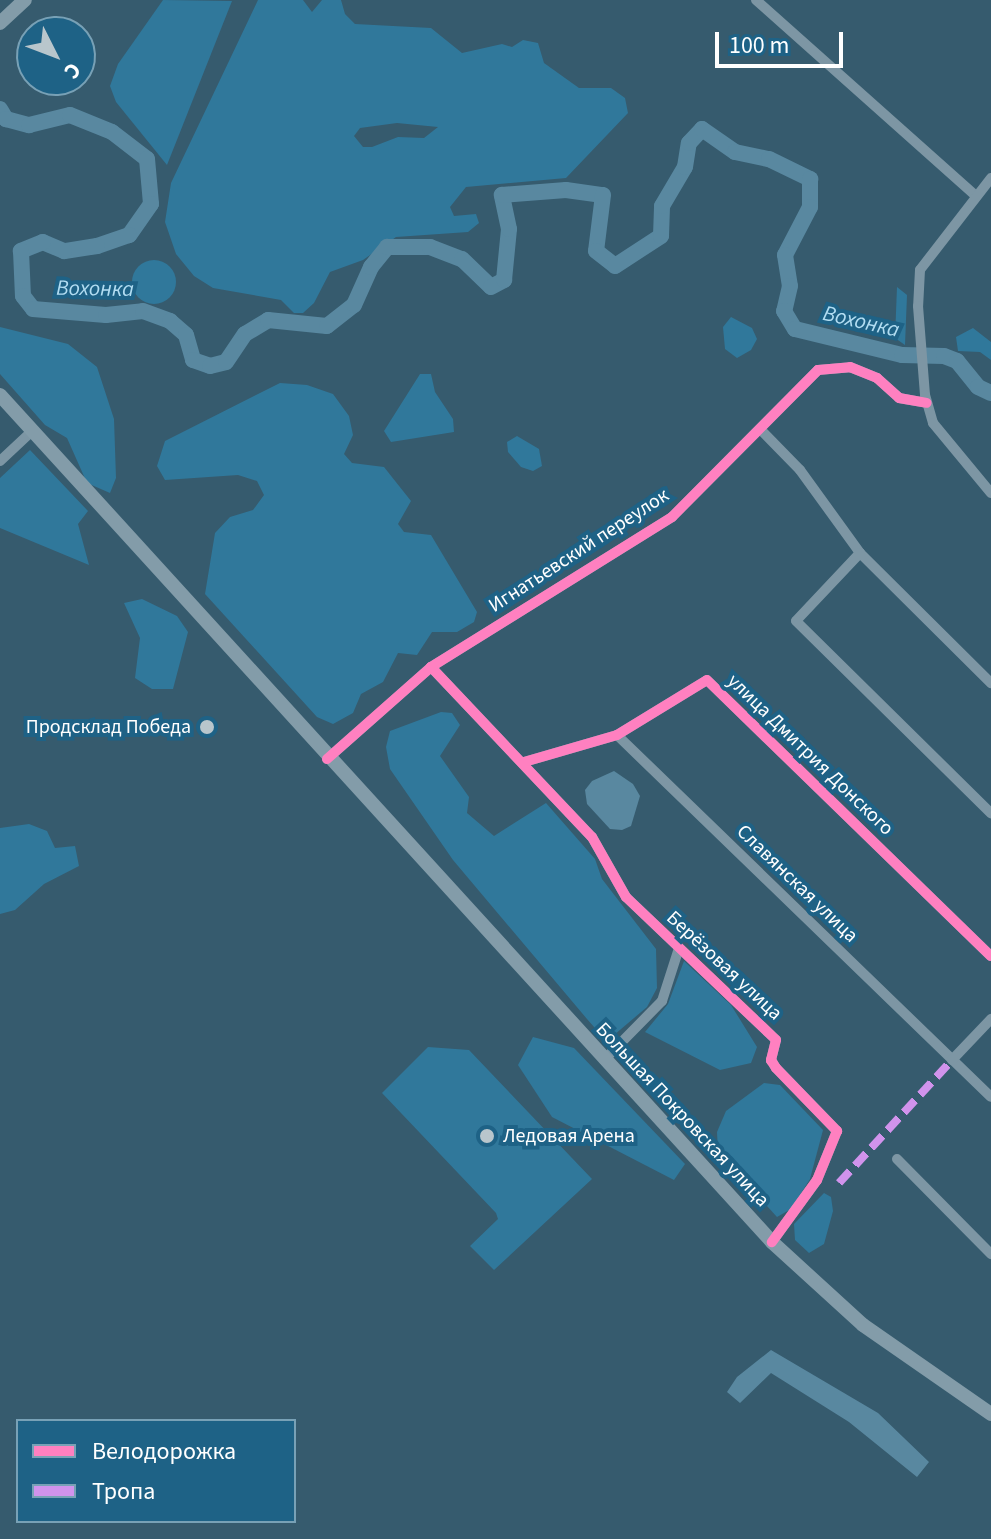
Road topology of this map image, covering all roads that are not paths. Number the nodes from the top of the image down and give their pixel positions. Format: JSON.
{"nodes":[{"id":1,"x":25,"y":0,"type":"edge"},
{"id":2,"x":756,"y":0,"type":"edge"},
{"id":3,"x":0,"y":23,"type":"edge"},
{"id":4,"x":991,"y":178,"type":"edge"},
{"id":5,"x":976,"y":196,"type":"junction"},
{"id":6,"x":0,"y":395,"type":"edge"},
{"id":7,"x":926,"y":399,"type":"junction"},
{"id":8,"x":760,"y":429,"type":"junction"},
{"id":9,"x":31,"y":432,"type":"junction"},
{"id":10,"x":0,"y":461,"type":"edge"},
{"id":11,"x":991,"y":493,"type":"edge"},
{"id":12,"x":860,"y":553,"type":"junction"},
{"id":13,"x":431,"y":667,"type":"junction"},
{"id":14,"x":991,"y":683,"type":"edge"},
{"id":15,"x":617,"y":735,"type":"junction"},
{"id":16,"x":327,"y":759,"type":"junction"},
{"id":17,"x":524,"y":762,"type":"junction"},
{"id":18,"x":991,"y":813,"type":"edge"},
{"id":19,"x":679,"y":948,"type":"junction"},
{"id":20,"x":991,"y":956,"type":"edge"},
{"id":21,"x":991,"y":1019,"type":"edge"},
{"id":22,"x":604,"y":1060,"type":"junction"},
{"id":23,"x":952,"y":1060,"type":"junction"},
{"id":24,"x":991,"y":1097,"type":"edge"},
{"id":25,"x":897,"y":1159,"type":"dead end"},
{"id":26,"x":772,"y":1242,"type":"junction"},
{"id":27,"x":991,"y":1254,"type":"edge"},
{"id":28,"x":991,"y":1414,"type":"edge"}],
"edges":[{"from":1,"to":3,"type":"main road"},
{"from":2,"to":5,"type":"street"},
{"from":4,"to":5,"type":"street"},
{"from":5,"to":7,"type":"street"},
{"from":6,"to":9,"type":"main road","name":"Большая Покровская улица"},
{"from":7,"to":8,"type":"street","name":"Игнатьевский переулок"},
{"from":7,"to":11,"type":"street"},
{"from":8,"to":12,"type":"street"},
{"from":8,"to":13,"type":"street","name":"Игнатьевский переулок"},
{"from":9,"to":10,"type":"street"},
{"from":9,"to":16,"type":"main road","name":"Большая Покровская улица"},
{"from":12,"to":14,"type":"street"},
{"from":12,"to":18,"type":"street"},
{"from":13,"to":16,"type":"street","name":"Игнатьевский переулок"},
{"from":13,"to":17,"type":"street"},
{"from":15,"to":17,"type":"street","name":"улица Дмитрия Донского"},
{"from":15,"to":20,"type":"street","name":"улица Дмитрия Донского"},
{"from":15,"to":23,"type":"street","name":"Славянская улица"},
{"from":16,"to":22,"type":"main road","name":"Большая Покровская улица"},
{"from":17,"to":19,"type":"street","name":"Берёзовая улица"},
{"from":19,"to":22,"type":"street"},
{"from":19,"to":26,"type":"street","name":"Берёзовая улица"},
{"from":21,"to":23,"type":"street"},
{"from":22,"to":26,"type":"main road","name":"Большая Покровская улица"},
{"from":23,"to":24,"type":"street","name":"Славянская улица"},
{"from":25,"to":27,"type":"street"},
{"from":26,"to":28,"type":"main road","name":"Большая Покровская улица"}]}
